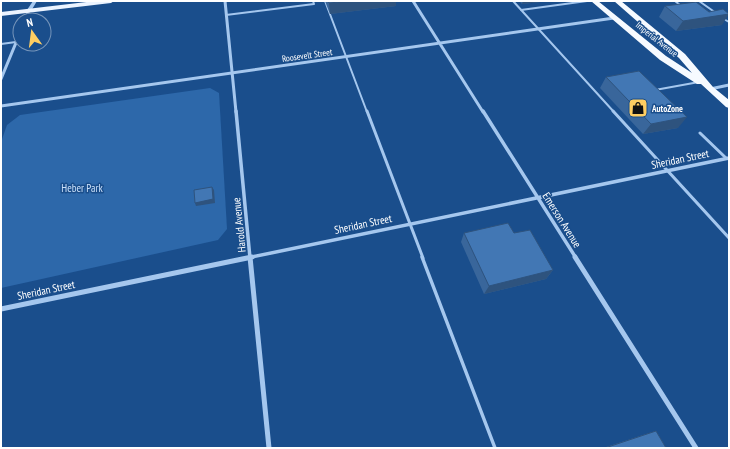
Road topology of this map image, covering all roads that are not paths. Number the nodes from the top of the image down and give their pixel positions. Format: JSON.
{"nodes":[{"id":1,"x":35,"y":1,"type":"edge"},
{"id":2,"x":111,"y":1,"type":"edge"},
{"id":3,"x":225,"y":1,"type":"edge"},
{"id":4,"x":313,"y":1,"type":"edge"},
{"id":5,"x":325,"y":1,"type":"edge"},
{"id":6,"x":413,"y":1,"type":"edge"},
{"id":7,"x":513,"y":1,"type":"edge"},
{"id":8,"x":587,"y":1,"type":"edge"},
{"id":9,"x":594,"y":1,"type":"edge"},
{"id":10,"x":617,"y":1,"type":"edge"},
{"id":11,"x":675,"y":1,"type":"edge"},
{"id":12,"x":699,"y":1,"type":"edge"},
{"id":13,"x":680,"y":5,"type":"edge"},
{"id":14,"x":29,"y":10,"type":"junction"},
{"id":15,"x":521,"y":10,"type":"junction"},
{"id":16,"x":1,"y":14,"type":"edge"},
{"id":17,"x":226,"y":15,"type":"junction"},
{"id":18,"x":614,"y":18,"type":"junction"},
{"id":19,"x":729,"y":22,"type":"edge"},
{"id":20,"x":538,"y":28,"type":"junction"},
{"id":21,"x":12,"y":43,"type":"edge"},
{"id":22,"x":440,"y":43,"type":"junction"},
{"id":23,"x":1,"y":44,"type":"edge"},
{"id":24,"x":12,"y":52,"type":"edge"},
{"id":25,"x":346,"y":56,"type":"junction"},
{"id":26,"x":232,"y":73,"type":"junction"},
{"id":27,"x":1,"y":79,"type":"edge"},
{"id":28,"x":700,"y":82,"type":"junction"},
{"id":29,"x":729,"y":85,"type":"edge"},
{"id":30,"x":710,"y":89,"type":"junction"},
{"id":31,"x":655,"y":90,"type":"edge"},
{"id":32,"x":729,"y":105,"type":"edge"},
{"id":33,"x":1,"y":106,"type":"edge"},
{"id":34,"x":700,"y":133,"type":"dead end"},
{"id":35,"x":727,"y":158,"type":"edge"},
{"id":36,"x":667,"y":170,"type":"junction"},
{"id":37,"x":537,"y":198,"type":"junction"},
{"id":38,"x":410,"y":224,"type":"junction"},
{"id":39,"x":729,"y":238,"type":"edge"},
{"id":40,"x":251,"y":256,"type":"junction"},
{"id":41,"x":1,"y":309,"type":"edge"},
{"id":42,"x":269,"y":448,"type":"edge"},
{"id":43,"x":495,"y":448,"type":"edge"},
{"id":44,"x":696,"y":448,"type":"edge"}],
"edges":[{"from":1,"to":14,"type":"street"},
{"from":2,"to":14,"type":"main road"},
{"from":3,"to":17,"type":"street","name":"Harold Avenue"},
{"from":4,"to":17,"type":"lane"},
{"from":5,"to":25,"type":"lane"},
{"from":6,"to":22,"type":"street","name":"Emerson Avenue"},
{"from":7,"to":15,"type":"lane"},
{"from":8,"to":15,"type":"lane"},
{"from":9,"to":18,"type":"highway","name":"Imperial Avenue"},
{"from":10,"to":30,"type":"highway","name":"Imperial Avenue"},
{"from":11,"to":13,"type":"lane"},
{"from":12,"to":19,"type":"lane"},
{"from":14,"to":16,"type":"main road"},
{"from":15,"to":20,"type":"lane"},
{"from":17,"to":26,"type":"street","name":"Harold Avenue"},
{"from":18,"to":20,"type":"street","name":"Roosevelt Street"},
{"from":18,"to":28,"type":"highway","name":"Imperial Avenue"},
{"from":20,"to":22,"type":"street","name":"Roosevelt Street"},
{"from":20,"to":36,"type":"lane"},
{"from":21,"to":23,"type":"lane"},
{"from":22,"to":25,"type":"street","name":"Roosevelt Street"},
{"from":22,"to":37,"type":"street","name":"Emerson Avenue"},
{"from":24,"to":27,"type":"street"},
{"from":25,"to":26,"type":"street","name":"Roosevelt Street"},
{"from":25,"to":38,"type":"lane"},
{"from":26,"to":33,"type":"street","name":"Roosevelt Street"},
{"from":26,"to":40,"type":"street","name":"Harold Avenue"},
{"from":28,"to":30,"type":"highway","name":"Imperial Avenue"},
{"from":28,"to":31,"type":"lane"},
{"from":29,"to":30,"type":"street"},
{"from":30,"to":32,"type":"highway","name":"Imperial Avenue"},
{"from":34,"to":35,"type":"lane"},
{"from":35,"to":36,"type":"street","name":"Sheridan Street"},
{"from":36,"to":37,"type":"street","name":"Sheridan Street"},
{"from":36,"to":39,"type":"lane"},
{"from":37,"to":38,"type":"street","name":"Sheridan Street"},
{"from":37,"to":44,"type":"street","name":"Emerson Avenue"},
{"from":38,"to":40,"type":"street","name":"Sheridan Street"},
{"from":38,"to":43,"type":"lane"},
{"from":40,"to":41,"type":"street","name":"Sheridan Street"},
{"from":40,"to":42,"type":"street","name":"Harold Avenue"}]}
